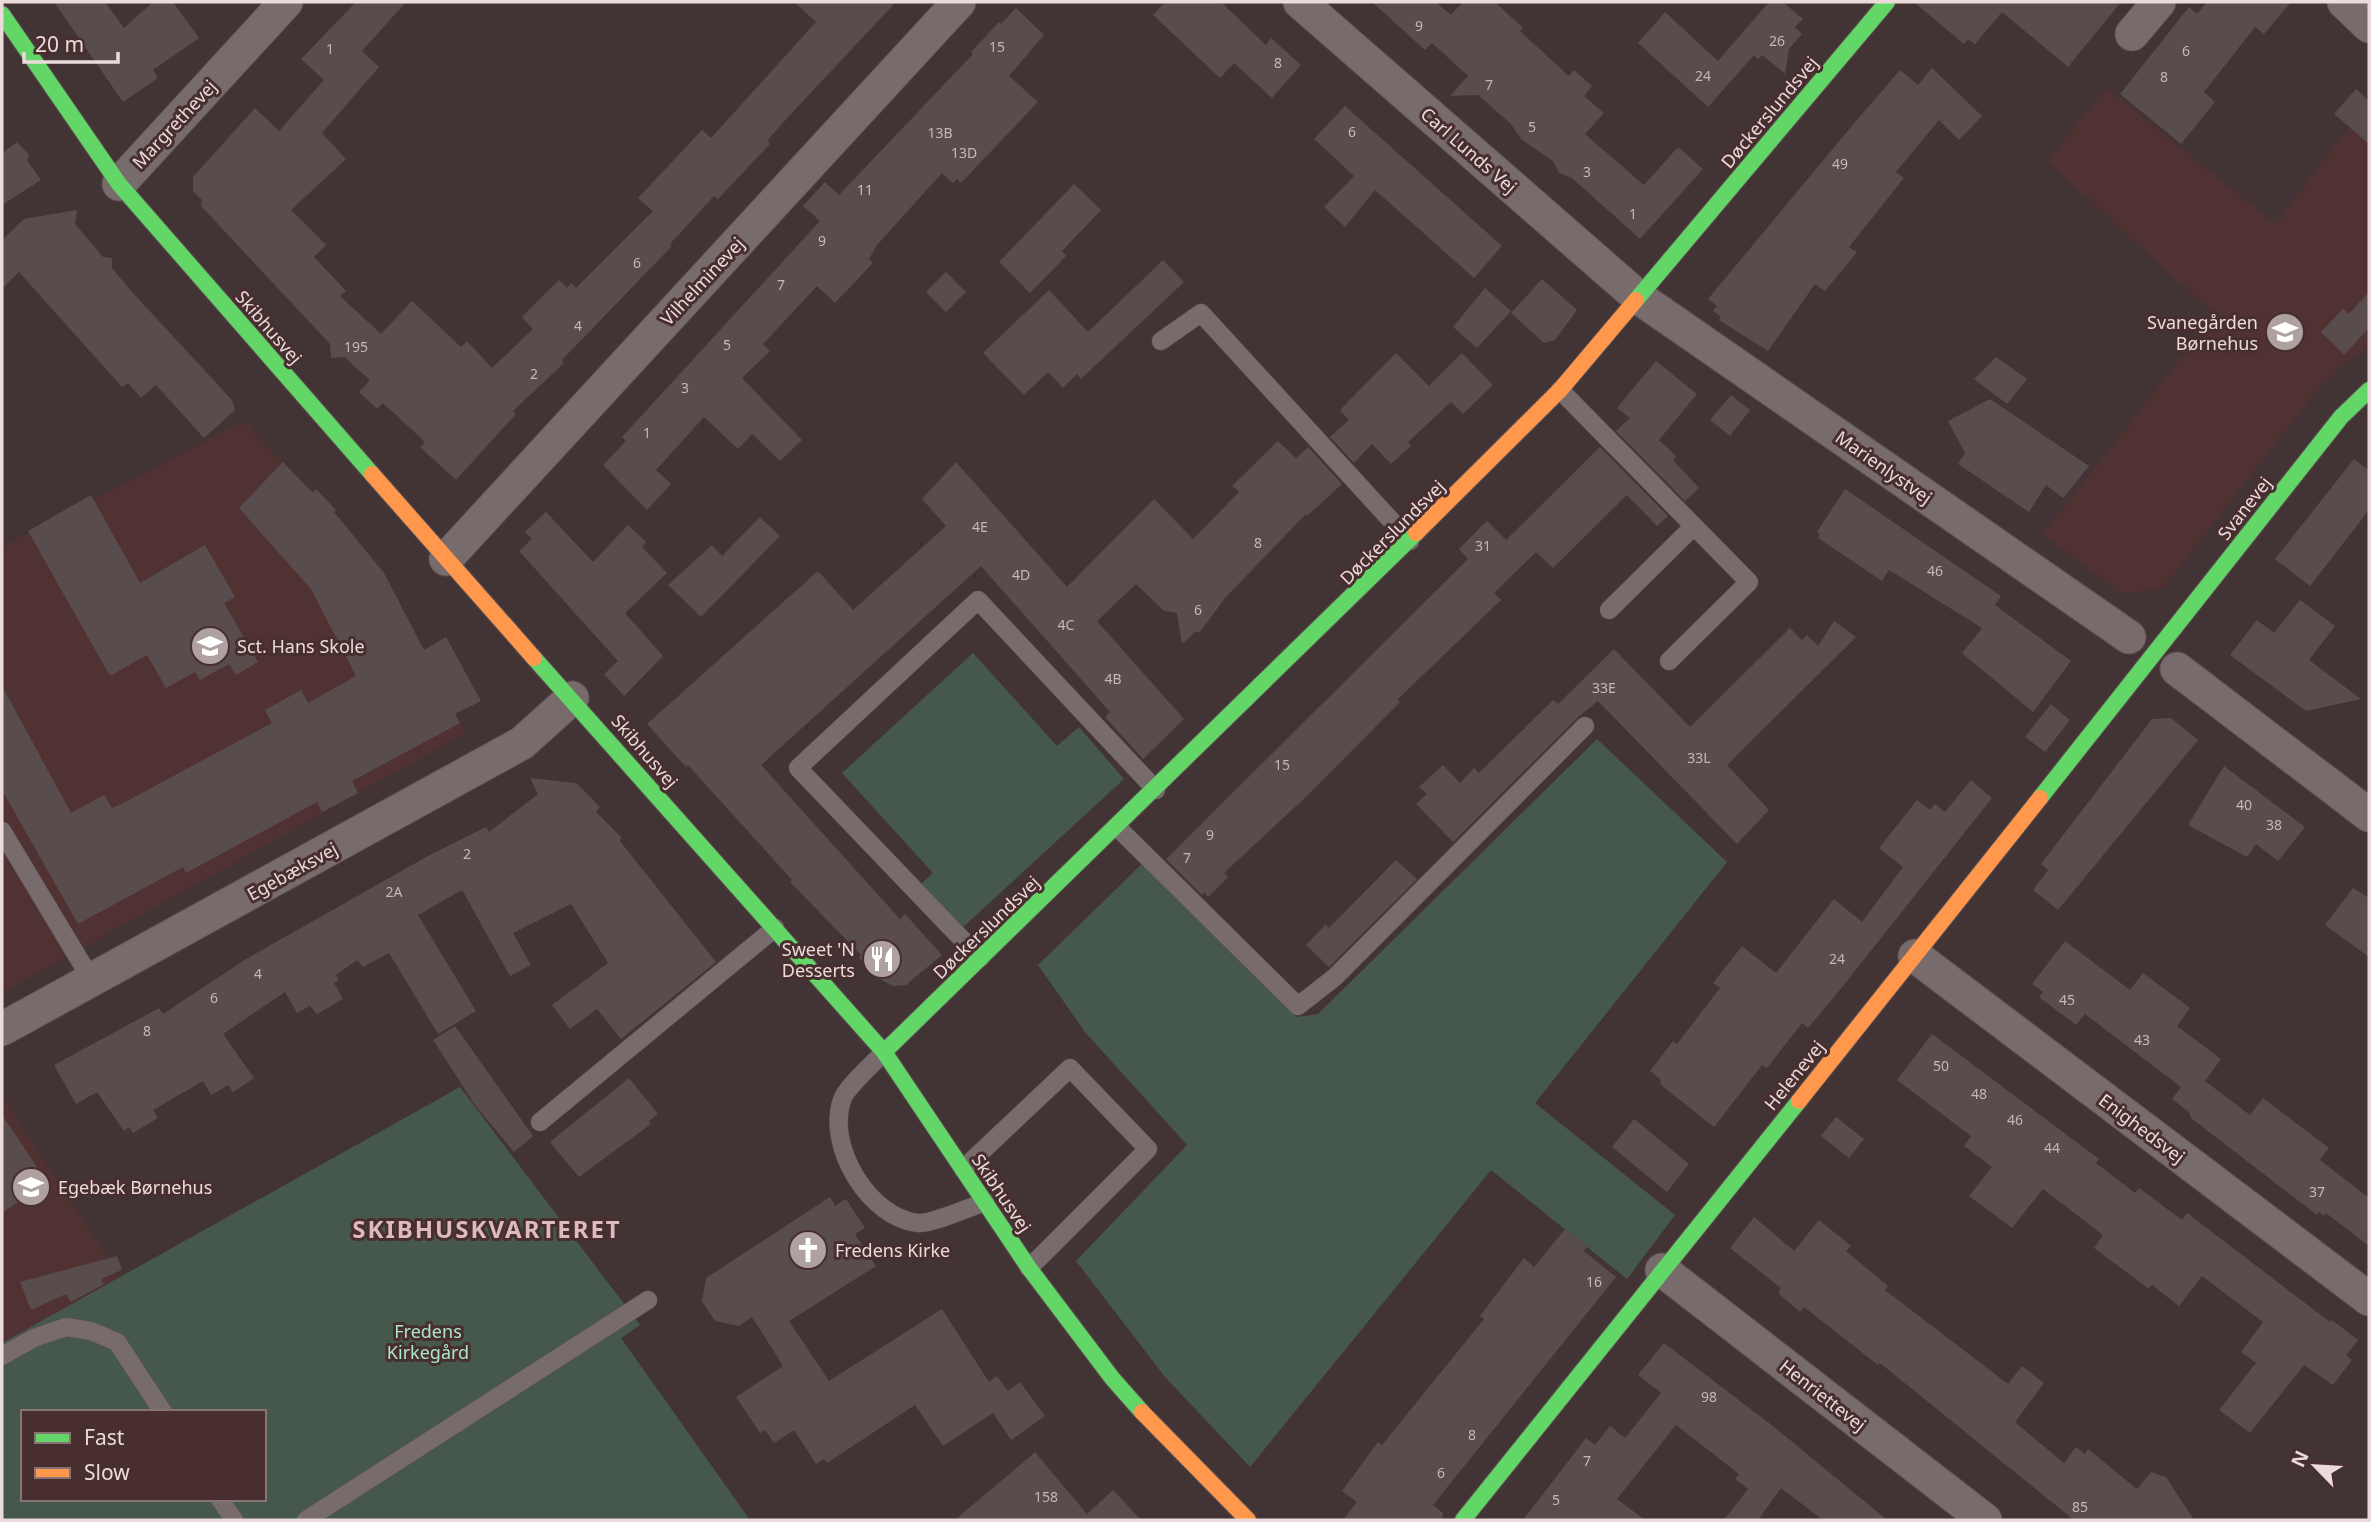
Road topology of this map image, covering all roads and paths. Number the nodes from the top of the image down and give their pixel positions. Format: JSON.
{"nodes":[{"id":1,"x":286,"y":2,"type":"edge"},
{"id":2,"x":958,"y":2,"type":"edge"},
{"id":3,"x":1300,"y":2,"type":"edge"},
{"id":4,"x":1887,"y":2,"type":"edge"},
{"id":5,"x":2159,"y":2,"type":"edge"},
{"id":6,"x":2344,"y":2,"type":"edge"},
{"id":7,"x":2,"y":14,"type":"edge"},
{"id":8,"x":2369,"y":26,"type":"edge"},
{"id":9,"x":2132,"y":34,"type":"dead end"},
{"id":10,"x":119,"y":184,"type":"junction"},
{"id":11,"x":1638,"y":298,"type":"junction"},
{"id":12,"x":1161,"y":341,"type":"dead end"},
{"id":13,"x":1560,"y":390,"type":"junction"},
{"id":14,"x":2369,"y":390,"type":"edge"},
{"id":15,"x":1694,"y":526,"type":"junction"},
{"id":16,"x":1410,"y":541,"type":"junction"},
{"id":17,"x":446,"y":559,"type":"junction"},
{"id":18,"x":1609,"y":610,"type":"dead end"},
{"id":19,"x":2154,"y":653,"type":"junction"},
{"id":20,"x":1669,"y":661,"type":"dead end"},
{"id":21,"x":572,"y":698,"type":"junction"},
{"id":22,"x":1586,"y":726,"type":"dead end"},
{"id":23,"x":1156,"y":790,"type":"junction"},
{"id":24,"x":2369,"y":816,"type":"edge"},
{"id":25,"x":1117,"y":827,"type":"junction"},
{"id":26,"x":2,"y":831,"type":"edge"},
{"id":27,"x":775,"y":928,"type":"junction"},
{"id":28,"x":1915,"y":956,"type":"junction"},
{"id":29,"x":980,"y":958,"type":"junction"},
{"id":30,"x":91,"y":979,"type":"junction"},
{"id":31,"x":2,"y":1029,"type":"edge"},
{"id":32,"x":884,"y":1052,"type":"junction"},
{"id":33,"x":540,"y":1122,"type":"dead end"},
{"id":34,"x":963,"y":1169,"type":"junction"},
{"id":35,"x":985,"y":1202,"type":"junction"},
{"id":36,"x":1029,"y":1268,"type":"junction"},
{"id":37,"x":1662,"y":1270,"type":"junction"},
{"id":38,"x":2369,"y":1299,"type":"edge"},
{"id":39,"x":648,"y":1300,"type":"dead end"},
{"id":40,"x":2,"y":1356,"type":"edge"},
{"id":41,"x":162,"y":1410,"type":"edge"},
{"id":42,"x":221,"y":1501,"type":"edge"},
{"id":43,"x":1237,"y":1517,"type":"edge"},
{"id":44,"x":234,"y":1520,"type":"edge"},
{"id":45,"x":306,"y":1520,"type":"edge"},
{"id":46,"x":1463,"y":1520,"type":"edge"},
{"id":47,"x":1985,"y":1520,"type":"edge"}],
"edges":[{"from":1,"to":10,"type":"street","name":"Margrethevej"},
{"from":2,"to":17,"type":"street","name":"Vilhelminevej"},
{"from":3,"to":11,"type":"street","name":"Carl Lunds Vej"},
{"from":4,"to":11,"type":"street","name":"Døckerslundsvej"},
{"from":5,"to":9,"type":"street"},
{"from":6,"to":8,"type":"street"},
{"from":7,"to":10,"type":"street","name":"Skibhusvej"},
{"from":10,"to":17,"type":"street","name":"Skibhusvej"},
{"from":11,"to":13,"type":"street","name":"Døckerslundsvej"},
{"from":11,"to":19,"type":"street","name":"Marienlystvej"},
{"from":12,"to":16,"type":"lane"},
{"from":13,"to":15,"type":"lane"},
{"from":13,"to":16,"type":"street","name":"Døckerslundsvej"},
{"from":14,"to":19,"type":"street","name":"Svanevej"},
{"from":15,"to":18,"type":"lane"},
{"from":15,"to":20,"type":"lane"},
{"from":16,"to":23,"type":"street","name":"Døckerslundsvej"},
{"from":17,"to":21,"type":"street","name":"Skibhusvej"},
{"from":19,"to":24,"type":"street","name":"Marienlystvej"},
{"from":19,"to":28,"type":"street","name":"Helenevej"},
{"from":21,"to":27,"type":"street","name":"Skibhusvej"},
{"from":21,"to":30,"type":"street","name":"Egebæksvej"},
{"from":22,"to":25,"type":"lane"},
{"from":23,"to":25,"type":"street","name":"Døckerslundsvej"},
{"from":23,"to":29,"type":"lane"},
{"from":25,"to":29,"type":"street","name":"Døckerslundsvej"},
{"from":26,"to":30,"type":"lane"},
{"from":27,"to":32,"type":"street","name":"Skibhusvej"},
{"from":27,"to":33,"type":"lane"},
{"from":28,"to":37,"type":"street","name":"Helenevej"},
{"from":28,"to":38,"type":"street","name":"Enighedsvej"},
{"from":29,"to":32,"type":"street","name":"Døckerslundsvej"},
{"from":30,"to":31,"type":"street","name":"Egebæksvej"},
{"from":32,"to":34,"type":"street","name":"Skibhusvej"},
{"from":32,"to":35,"type":"lane"},
{"from":34,"to":35,"type":"street","name":"Skibhusvej"},
{"from":34,"to":36,"type":"lane"},
{"from":35,"to":36,"type":"street","name":"Skibhusvej"},
{"from":36,"to":43,"type":"street","name":"Skibhusvej"},
{"from":37,"to":46,"type":"street","name":"Helenevej"},
{"from":37,"to":47,"type":"street","name":"Henriettevej"},
{"from":39,"to":45,"type":"lane"},
{"from":40,"to":41,"type":"lane"},
{"from":42,"to":44,"type":"lane"}]}
